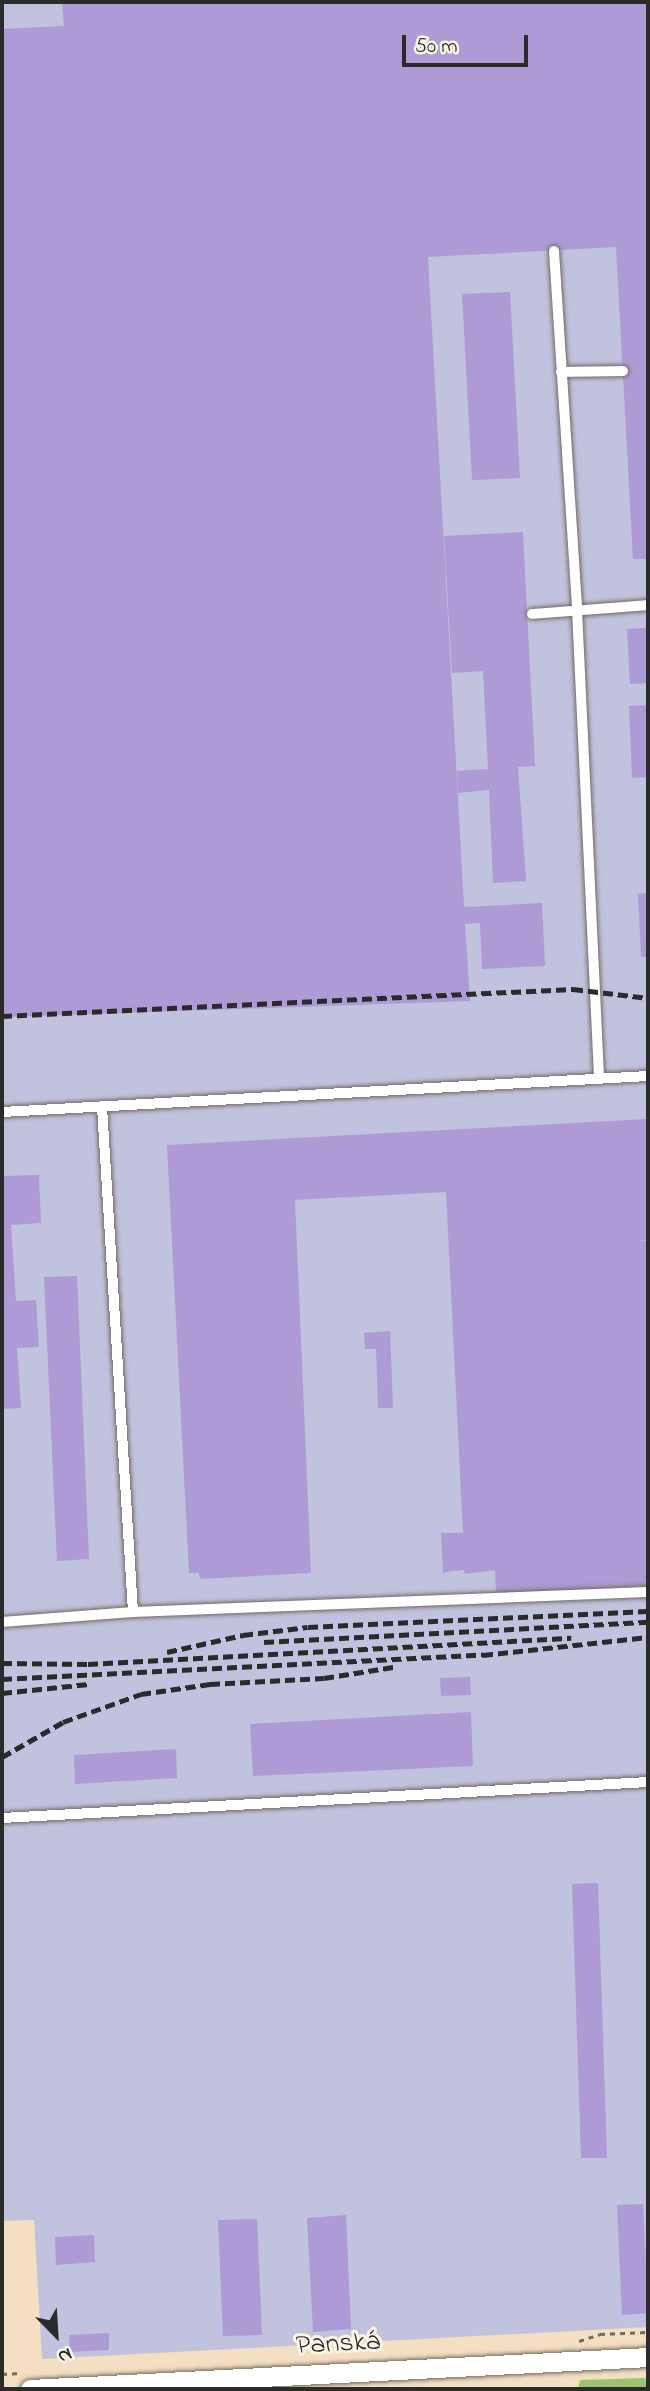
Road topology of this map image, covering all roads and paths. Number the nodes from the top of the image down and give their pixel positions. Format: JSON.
{"nodes":[{"id":1,"x":554,"y":251,"type":"dead end"},
{"id":2,"x":623,"y":371,"type":"dead end"},
{"id":3,"x":561,"y":372,"type":"junction"},
{"id":4,"x":648,"y":606,"type":"edge"},
{"id":5,"x":577,"y":610,"type":"junction"},
{"id":6,"x":532,"y":614,"type":"dead end"},
{"id":7,"x":648,"y":1076,"type":"edge"},
{"id":8,"x":599,"y":1078,"type":"junction"},
{"id":9,"x":2,"y":1102,"type":"edge"},
{"id":10,"x":102,"y":1106,"type":"junction"},
{"id":11,"x":6,"y":1112,"type":"edge"},
{"id":12,"x":648,"y":1592,"type":"edge"},
{"id":13,"x":133,"y":1612,"type":"junction"},
{"id":14,"x":2,"y":1622,"type":"edge"},
{"id":15,"x":648,"y":1783,"type":"edge"},
{"id":16,"x":2,"y":1818,"type":"edge"},
{"id":17,"x":648,"y":2357,"type":"edge"},
{"id":18,"x":30,"y":2389,"type":"edge"}],
"edges":[{"from":1,"to":3,"type":"lane"},
{"from":2,"to":3,"type":"lane"},
{"from":3,"to":5,"type":"lane"},
{"from":4,"to":5,"type":"lane"},
{"from":5,"to":6,"type":"lane"},
{"from":5,"to":8,"type":"lane"},
{"from":7,"to":8,"type":"lane"},
{"from":8,"to":10,"type":"lane"},
{"from":9,"to":11,"type":"lane"},
{"from":10,"to":11,"type":"lane"},
{"from":10,"to":13,"type":"lane"},
{"from":12,"to":13,"type":"lane"},
{"from":13,"to":14,"type":"lane"},
{"from":15,"to":16,"type":"lane"},
{"from":17,"to":18,"type":"street","name":"Panská"}]}
